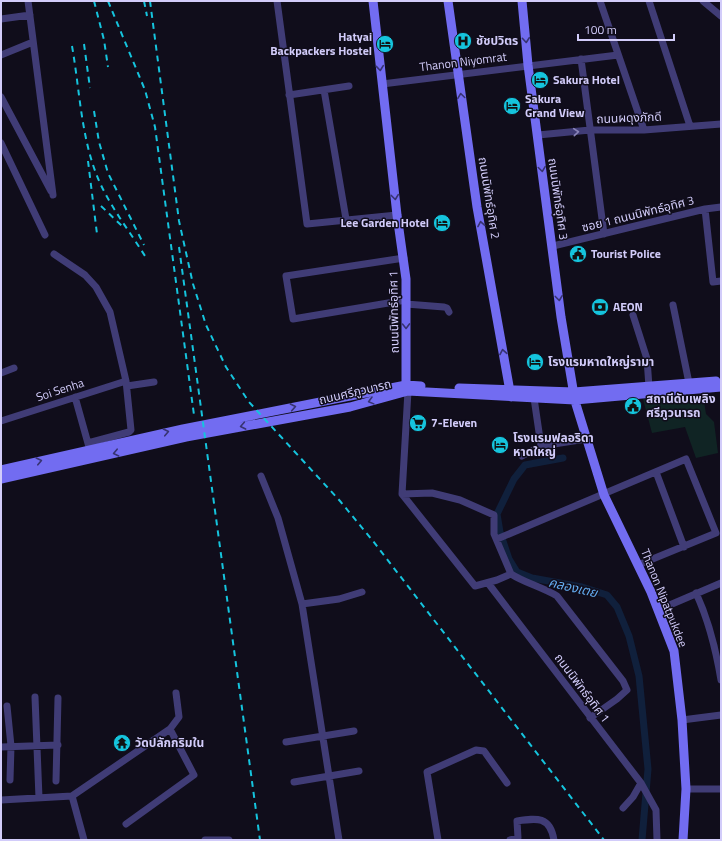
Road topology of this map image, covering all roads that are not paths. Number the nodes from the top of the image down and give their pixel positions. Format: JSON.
{"nodes":[{"id":1,"x":28,"y":1,"type":"edge"},
{"id":2,"x":277,"y":1,"type":"edge"},
{"id":3,"x":373,"y":1,"type":"edge"},
{"id":4,"x":448,"y":1,"type":"edge"},
{"id":5,"x":522,"y":1,"type":"edge"},
{"id":6,"x":600,"y":1,"type":"edge"},
{"id":7,"x":649,"y":1,"type":"edge"},
{"id":8,"x":703,"y":1,"type":"edge"},
{"id":9,"x":30,"y":15,"type":"junction"},
{"id":10,"x":721,"y":16,"type":"edge"},
{"id":11,"x":1,"y":19,"type":"edge"},
{"id":12,"x":33,"y":42,"type":"junction"},
{"id":13,"x":1,"y":55,"type":"edge"},
{"id":14,"x":618,"y":55,"type":"junction"},
{"id":15,"x":581,"y":59,"type":"junction"},
{"id":16,"x":528,"y":65,"type":"junction"},
{"id":17,"x":458,"y":73,"type":"junction"},
{"id":18,"x":382,"y":84,"type":"junction"},
{"id":19,"x":348,"y":86,"type":"dead end"},
{"id":20,"x":324,"y":90,"type":"junction"},
{"id":21,"x":289,"y":95,"type":"junction"},
{"id":22,"x":1,"y":97,"type":"edge"},
{"id":23,"x":721,"y":124,"type":"edge"},
{"id":24,"x":690,"y":126,"type":"junction"},
{"id":25,"x":590,"y":130,"type":"junction"},
{"id":26,"x":644,"y":130,"type":"junction"},
{"id":27,"x":538,"y":135,"type":"junction"},
{"id":28,"x":1,"y":142,"type":"edge"},
{"id":29,"x":721,"y":207,"type":"edge"},
{"id":30,"x":705,"y":209,"type":"junction"},
{"id":31,"x":397,"y":215,"type":"junction"},
{"id":32,"x":346,"y":220,"type":"junction"},
{"id":33,"x":604,"y":234,"type":"junction"},
{"id":34,"x":46,"y":235,"type":"dead end"},
{"id":35,"x":553,"y":246,"type":"junction"},
{"id":36,"x":54,"y":254,"type":"dead end"},
{"id":37,"x":404,"y":258,"type":"junction"},
{"id":38,"x":721,"y":281,"type":"edge"},
{"id":39,"x":406,"y":302,"type":"junction"},
{"id":40,"x":673,"y":305,"type":"dead end"},
{"id":41,"x":449,"y":312,"type":"dead end"},
{"id":42,"x":633,"y":315,"type":"dead end"},
{"id":43,"x":14,"y":368,"type":"dead end"},
{"id":44,"x":1,"y":373,"type":"edge"},
{"id":45,"x":721,"y":381,"type":"edge"},
{"id":46,"x":154,"y":382,"type":"dead end"},
{"id":47,"x":689,"y":383,"type":"junction"},
{"id":48,"x":127,"y":384,"type":"junction"},
{"id":49,"x":649,"y":387,"type":"junction"},
{"id":50,"x":721,"y":387,"type":"edge"},
{"id":51,"x":407,"y":388,"type":"junction"},
{"id":52,"x":511,"y":394,"type":"junction"},
{"id":53,"x":574,"y":396,"type":"junction"},
{"id":54,"x":74,"y":397,"type":"junction"},
{"id":55,"x":534,"y":398,"type":"junction"},
{"id":56,"x":1,"y":421,"type":"edge"},
{"id":57,"x":586,"y":440,"type":"junction"},
{"id":58,"x":89,"y":446,"type":"junction"},
{"id":59,"x":541,"y":446,"type":"junction"},
{"id":60,"x":522,"y":456,"type":"dead end"},
{"id":61,"x":1,"y":470,"type":"edge"},
{"id":62,"x":656,"y":472,"type":"junction"},
{"id":63,"x":260,"y":476,"type":"dead end"},
{"id":64,"x":1,"y":479,"type":"edge"},
{"id":65,"x":402,"y":494,"type":"junction"},
{"id":66,"x":604,"y":495,"type":"junction"},
{"id":67,"x":497,"y":539,"type":"junction"},
{"id":68,"x":684,"y":547,"type":"junction"},
{"id":69,"x":638,"y":565,"type":"junction"},
{"id":70,"x":510,"y":574,"type":"junction"},
{"id":71,"x":488,"y":583,"type":"junction"},
{"id":72,"x":721,"y":583,"type":"edge"},
{"id":73,"x":362,"y":592,"type":"dead end"},
{"id":74,"x":696,"y":593,"type":"junction"},
{"id":75,"x":302,"y":604,"type":"junction"},
{"id":76,"x":658,"y":610,"type":"junction"},
{"id":77,"x":718,"y":644,"type":"edge"},
{"id":78,"x":721,"y":680,"type":"edge"},
{"id":79,"x":176,"y":693,"type":"dead end"},
{"id":80,"x":35,"y":697,"type":"dead end"},
{"id":81,"x":58,"y":698,"type":"dead end"},
{"id":82,"x":7,"y":706,"type":"dead end"},
{"id":83,"x":721,"y":715,"type":"edge"},
{"id":84,"x":590,"y":718,"type":"junction"},
{"id":85,"x":682,"y":720,"type":"junction"},
{"id":86,"x":170,"y":729,"type":"junction"},
{"id":87,"x":354,"y":731,"type":"dead end"},
{"id":88,"x":322,"y":736,"type":"junction"},
{"id":89,"x":286,"y":742,"type":"dead end"},
{"id":90,"x":38,"y":745,"type":"junction"},
{"id":91,"x":58,"y":745,"type":"junction"},
{"id":92,"x":11,"y":746,"type":"junction"},
{"id":93,"x":1,"y":747,"type":"edge"},
{"id":94,"x":360,"y":771,"type":"dead end"},
{"id":95,"x":328,"y":778,"type":"junction"},
{"id":96,"x":10,"y":780,"type":"dead end"},
{"id":97,"x":56,"y":781,"type":"dead end"},
{"id":98,"x":294,"y":782,"type":"dead end"},
{"id":99,"x":507,"y":783,"type":"dead end"},
{"id":100,"x":641,"y":783,"type":"junction"},
{"id":101,"x":721,"y":788,"type":"edge"},
{"id":102,"x":686,"y":789,"type":"junction"},
{"id":103,"x":72,"y":796,"type":"junction"},
{"id":104,"x":39,"y":798,"type":"junction"},
{"id":105,"x":1,"y":800,"type":"edge"},
{"id":106,"x":623,"y":808,"type":"dead end"},
{"id":107,"x":126,"y":824,"type":"dead end"},
{"id":108,"x":84,"y":840,"type":"edge"},
{"id":109,"x":205,"y":840,"type":"edge"},
{"id":110,"x":229,"y":840,"type":"edge"},
{"id":111,"x":339,"y":840,"type":"edge"},
{"id":112,"x":438,"y":840,"type":"edge"},
{"id":113,"x":510,"y":840,"type":"edge"},
{"id":114,"x":554,"y":840,"type":"edge"},
{"id":115,"x":657,"y":840,"type":"edge"},
{"id":116,"x":683,"y":840,"type":"edge"}],
"edges":[{"from":1,"to":9,"type":"street"},
{"from":2,"to":21,"type":"street"},
{"from":3,"to":18,"type":"street","name":"ถนนนิพัทธ์อุทิศ 1","one_way":true},
{"from":4,"to":17,"type":"street","name":"ถนนนิพัทธ์อุทิศ 2"},
{"from":5,"to":16,"type":"street","name":"ถนนนิพัทธ์อุทิศ 3","one_way":true},
{"from":6,"to":14,"type":"street"},
{"from":7,"to":24,"type":"street"},
{"from":8,"to":10,"type":"street"},
{"from":9,"to":11,"type":"street"},
{"from":9,"to":12,"type":"street"},
{"from":12,"to":13,"type":"street"},
{"from":12,"to":22,"type":"street"},
{"from":14,"to":15,"type":"street","name":"Thanon Niyomrat"},
{"from":14,"to":26,"type":"street"},
{"from":15,"to":16,"type":"street","name":"Thanon Niyomrat"},
{"from":15,"to":25,"type":"street"},
{"from":16,"to":17,"type":"street","name":"Thanon Niyomrat"},
{"from":16,"to":27,"type":"street","name":"ถนนนิพัทธ์อุทิศ 3"},
{"from":17,"to":18,"type":"street","name":"Thanon Niyomrat"},
{"from":52,"to":17,"type":"street","name":"ถนนนิพัทธ์อุทิศ 2","one_way":true},
{"from":18,"to":31,"type":"street","name":"ถนนนิพัทธ์อุทิศ 1","one_way":true},
{"from":19,"to":20,"type":"street"},
{"from":20,"to":21,"type":"street"},
{"from":20,"to":32,"type":"street"},
{"from":21,"to":32,"type":"street"},
{"from":23,"to":24,"type":"street","name":"ถนนผดุงภักดี"},
{"from":24,"to":26,"type":"street","name":"ถนนผดุงภักดี"},
{"from":25,"to":26,"type":"street","name":"ถนนผดุงภักดี"},
{"from":27,"to":25,"type":"street","name":"ถนนผดุงภักดี","one_way":true},
{"from":25,"to":33,"type":"street"},
{"from":27,"to":35,"type":"street","name":"ถนนนิพัทธ์อุทิศ 3","one_way":true},
{"from":28,"to":34,"type":"street"},
{"from":29,"to":30,"type":"street","name":"ซอย 1 ถนนนิพัทธ์อุทิศ 3"},
{"from":30,"to":33,"type":"street","name":"ซอย 1 ถนนนิพัทธ์อุทิศ 3"},
{"from":30,"to":38,"type":"street"},
{"from":31,"to":32,"type":"street"},
{"from":31,"to":37,"type":"street","name":"ถนนนิพัทธ์อุทิศ 1"},
{"from":33,"to":35,"type":"street","name":"ซอย 1 ถนนนิพัทธ์อุทิศ 3"},
{"from":35,"to":53,"type":"street","name":"ถนนนิพัทธ์อุทิศ 3","one_way":true},
{"from":36,"to":48,"type":"street"},
{"from":37,"to":39,"type":"street","name":"ถนนนิพัทธ์อุทิศ 1"},
{"from":37,"to":39,"type":"street"},
{"from":39,"to":41,"type":"street"},
{"from":39,"to":51,"type":"street","name":"ถนนนิพัทธ์อุทิศ 1","one_way":true},
{"from":40,"to":47,"type":"street"},
{"from":42,"to":49,"type":"street"},
{"from":43,"to":44,"type":"street"},
{"from":45,"to":47,"type":"street","name":"ถนนศรีภูวนารถ"},
{"from":46,"to":48,"type":"street","name":"Soi Senha"},
{"from":47,"to":49,"type":"street","name":"ถนนศรีภูวนารถ"},
{"from":48,"to":54,"type":"street","name":"Soi Senha"},
{"from":48,"to":58,"type":"street"},
{"from":49,"to":53,"type":"street","name":"ถนนศรีภูวนารถ"},
{"from":50,"to":53,"type":"street","name":"ถนนศรีภูวนารถ"},
{"from":51,"to":52,"type":"street","name":"ถนนศรีภูวนารถ"},
{"from":58,"to":51,"type":"street","name":"ถนนศรีภูวนารถ","one_way":true},
{"from":51,"to":64,"type":"street","name":"ถนนศรีภูวนารถ","one_way":true},
{"from":51,"to":65,"type":"street","name":"ถนนนิพัทธ์อุทิศ 1"},
{"from":52,"to":53,"type":"street","name":"ถนนศรีภูวนารถ"},
{"from":52,"to":55,"type":"street","name":"ถนนศรีภูวนารถ"},
{"from":53,"to":55,"type":"street","name":"ถนนศรีภูวนารถ"},
{"from":53,"to":57,"type":"street","name":"Thanon Nipatpukdee"},
{"from":54,"to":56,"type":"street","name":"Soi Senha"},
{"from":54,"to":58,"type":"street"},
{"from":55,"to":59,"type":"street"},
{"from":57,"to":59,"type":"street"},
{"from":57,"to":66,"type":"street","name":"Thanon Nipatpukdee"},
{"from":61,"to":58,"type":"street","name":"ถนนศรีภูวนารถ","one_way":true},
{"from":59,"to":60,"type":"street"},
{"from":62,"to":66,"type":"street"},
{"from":62,"to":68,"type":"street"},
{"from":62,"to":68,"type":"street"},
{"from":63,"to":75,"type":"street"},
{"from":65,"to":67,"type":"street"},
{"from":65,"to":71,"type":"street"},
{"from":66,"to":67,"type":"street"},
{"from":66,"to":69,"type":"street","name":"Thanon Nipatpukdee"},
{"from":67,"to":70,"type":"street"},
{"from":68,"to":69,"type":"street"},
{"from":69,"to":76,"type":"street","name":"Thanon Nipatpukdee"},
{"from":70,"to":71,"type":"street"},
{"from":70,"to":84,"type":"street"},
{"from":71,"to":84,"type":"street","name":"ถนนนิพัทธ์อุทิศ 1"},
{"from":72,"to":74,"type":"street"},
{"from":73,"to":75,"type":"street"},
{"from":74,"to":76,"type":"street"},
{"from":74,"to":77,"type":"street"},
{"from":75,"to":88,"type":"street"},
{"from":76,"to":85,"type":"street","name":"Thanon Nipatpukdee"},
{"from":77,"to":78,"type":"street"},
{"from":79,"to":86,"type":"street"},
{"from":80,"to":90,"type":"street"},
{"from":81,"to":91,"type":"street"},
{"from":82,"to":92,"type":"street"},
{"from":83,"to":85,"type":"street"},
{"from":84,"to":100,"type":"street","name":"ถนนนิพัทธ์อุทิศ 1"},
{"from":85,"to":102,"type":"street","name":"Thanon Nipatpukdee"},
{"from":86,"to":103,"type":"street"},
{"from":86,"to":107,"type":"street"},
{"from":87,"to":88,"type":"street"},
{"from":88,"to":89,"type":"street"},
{"from":88,"to":95,"type":"street"},
{"from":90,"to":91,"type":"street"},
{"from":90,"to":92,"type":"street"},
{"from":90,"to":104,"type":"street"},
{"from":91,"to":97,"type":"street"},
{"from":92,"to":93,"type":"street"},
{"from":92,"to":96,"type":"street"},
{"from":94,"to":95,"type":"street"},
{"from":95,"to":98,"type":"street"},
{"from":95,"to":111,"type":"street"},
{"from":99,"to":112,"type":"street"},
{"from":100,"to":106,"type":"street"},
{"from":100,"to":115,"type":"street","name":"ถนนนิพัทธ์อุทิศ 1"},
{"from":101,"to":102,"type":"street"},
{"from":102,"to":116,"type":"street","name":"Thanon Nipatpukdee"},
{"from":103,"to":104,"type":"street"},
{"from":103,"to":108,"type":"street"},
{"from":104,"to":105,"type":"street"},
{"from":109,"to":110,"type":"street"},
{"from":113,"to":114,"type":"street"}]}
